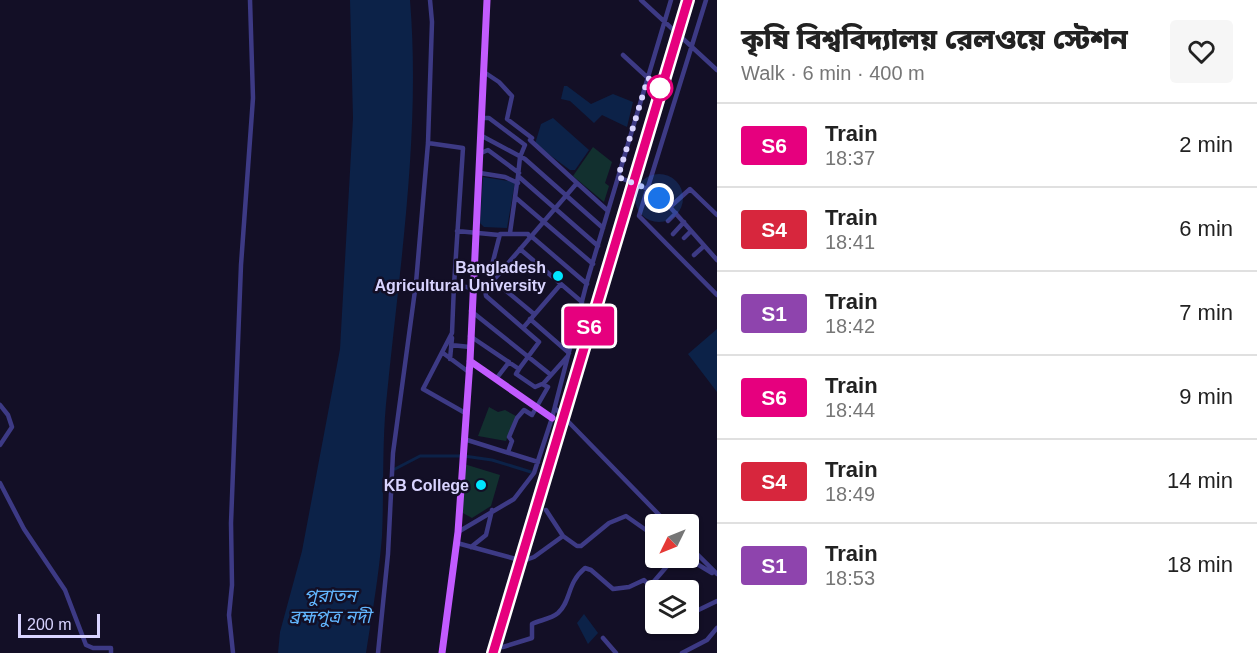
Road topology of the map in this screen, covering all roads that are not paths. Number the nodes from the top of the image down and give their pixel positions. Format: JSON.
{"nodes":[{"id":1,"x":250,"y":0,"type":"edge"},
{"id":2,"x":430,"y":0,"type":"edge"},
{"id":3,"x":487,"y":0,"type":"edge"},
{"id":4,"x":641,"y":0,"type":"edge"},
{"id":5,"x":671,"y":0,"type":"edge"},
{"id":6,"x":706,"y":0,"type":"edge"},
{"id":7,"x":665,"y":22,"type":"junction"},
{"id":8,"x":692,"y":46,"type":"junction"},
{"id":9,"x":623,"y":55,"type":"dead end"},
{"id":10,"x":717,"y":70,"type":"edge"},
{"id":11,"x":484,"y":72,"type":"junction"},
{"id":12,"x":648,"y":78,"type":"junction"},
{"id":13,"x":483,"y":118,"type":"junction"},
{"id":14,"x":482,"y":136,"type":"junction"},
{"id":15,"x":530,"y":140,"type":"junction"},
{"id":16,"x":428,"y":143,"type":"junction"},
{"id":17,"x":525,"y":145,"type":"junction"},
{"id":18,"x":482,"y":153,"type":"junction"},
{"id":19,"x":520,"y":157,"type":"junction"},
{"id":20,"x":480,"y":173,"type":"junction"},
{"id":21,"x":518,"y":175,"type":"junction"},
{"id":22,"x":618,"y":177,"type":"junction"},
{"id":23,"x":518,"y":183,"type":"junction"},
{"id":24,"x":578,"y":183,"type":"junction"},
{"id":25,"x":648,"y":189,"type":"junction"},
{"id":26,"x":567,"y":195,"type":"junction"},
{"id":27,"x":516,"y":198,"type":"junction"},
{"id":28,"x":670,"y":207,"type":"junction"},
{"id":29,"x":555,"y":209,"type":"junction"},
{"id":30,"x":608,"y":211,"type":"junction"},
{"id":31,"x":676,"y":213,"type":"junction"},
{"id":32,"x":717,"y":215,"type":"edge"},
{"id":33,"x":669,"y":218,"type":"dead end"},
{"id":34,"x":543,"y":222,"type":"junction"},
{"id":35,"x":684,"y":222,"type":"junction"},
{"id":36,"x":603,"y":228,"type":"junction"},
{"id":37,"x":458,"y":231,"type":"junction"},
{"id":38,"x":691,"y":231,"type":"junction"},
{"id":39,"x":477,"y":232,"type":"junction"},
{"id":40,"x":510,"y":233,"type":"junction"},
{"id":41,"x":673,"y":234,"type":"dead end"},
{"id":42,"x":499,"y":235,"type":"junction"},
{"id":43,"x":530,"y":237,"type":"junction"},
{"id":44,"x":684,"y":238,"type":"dead end"},
{"id":45,"x":598,"y":246,"type":"junction"},
{"id":46,"x":704,"y":246,"type":"junction"},
{"id":47,"x":520,"y":249,"type":"junction"},
{"id":48,"x":694,"y":255,"type":"dead end"},
{"id":49,"x":717,"y":260,"type":"edge"},
{"id":50,"x":592,"y":264,"type":"junction"},
{"id":51,"x":495,"y":278,"type":"junction"},
{"id":52,"x":416,"y":283,"type":"junction"},
{"id":53,"x":561,"y":284,"type":"junction"},
{"id":54,"x":587,"y":284,"type":"junction"},
{"id":55,"x":454,"y":285,"type":"junction"},
{"id":56,"x":472,"y":288,"type":"junction"},
{"id":57,"x":717,"y":296,"type":"edge"},
{"id":58,"x":582,"y":302,"type":"junction"},
{"id":59,"x":471,"y":311,"type":"junction"},
{"id":60,"x":534,"y":315,"type":"junction"},
{"id":61,"x":530,"y":319,"type":"junction"},
{"id":62,"x":523,"y":328,"type":"junction"},
{"id":63,"x":452,"y":333,"type":"junction"},
{"id":64,"x":470,"y":336,"type":"junction"},
{"id":65,"x":451,"y":345,"type":"junction"},
{"id":66,"x":470,"y":347,"type":"junction"},
{"id":67,"x":442,"y":353,"type":"junction"},
{"id":68,"x":568,"y":355,"type":"junction"},
{"id":69,"x":528,"y":357,"type":"junction"},
{"id":70,"x":450,"y":359,"type":"junction"},
{"id":71,"x":471,"y":361,"type":"junction"},
{"id":72,"x":508,"y":362,"type":"junction"},
{"id":73,"x":519,"y":369,"type":"junction"},
{"id":74,"x":470,"y":373,"type":"junction"},
{"id":75,"x":551,"y":375,"type":"junction"},
{"id":76,"x":496,"y":379,"type":"junction"},
{"id":77,"x":543,"y":384,"type":"junction"},
{"id":78,"x":0,"y":405,"type":"edge"},
{"id":79,"x":537,"y":408,"type":"junction"},
{"id":80,"x":555,"y":408,"type":"junction"},
{"id":81,"x":466,"y":414,"type":"junction"},
{"id":82,"x":552,"y":418,"type":"junction"},
{"id":83,"x":464,"y":439,"type":"junction"},
{"id":84,"x":0,"y":445,"type":"edge"},
{"id":85,"x":508,"y":453,"type":"junction"},
{"id":86,"x":538,"y":462,"type":"junction"},
{"id":87,"x":0,"y":483,"type":"edge"},
{"id":88,"x":492,"y":510,"type":"junction"},
{"id":89,"x":546,"y":510,"type":"dead end"},
{"id":90,"x":658,"y":514,"type":"edge"},
{"id":91,"x":645,"y":529,"type":"edge"},
{"id":92,"x":458,"y":532,"type":"junction"},
{"id":93,"x":563,"y":536,"type":"junction"},
{"id":94,"x":457,"y":543,"type":"junction"},
{"id":95,"x":471,"y":547,"type":"junction"},
{"id":96,"x":699,"y":556,"type":"edge"},
{"id":97,"x":523,"y":561,"type":"junction"},
{"id":98,"x":699,"y":564,"type":"edge"},
{"id":99,"x":665,"y":568,"type":"edge"},
{"id":100,"x":717,"y":574,"type":"edge"},
{"id":101,"x":655,"y":580,"type":"edge"},
{"id":102,"x":645,"y":581,"type":"edge"},
{"id":103,"x":717,"y":601,"type":"edge"},
{"id":104,"x":699,"y":610,"type":"edge"},
{"id":105,"x":717,"y":628,"type":"edge"},
{"id":106,"x":603,"y":638,"type":"dead end"},
{"id":107,"x":503,"y":647,"type":"dead end"},
{"id":108,"x":111,"y":653,"type":"edge"},
{"id":109,"x":233,"y":653,"type":"edge"},
{"id":110,"x":378,"y":653,"type":"edge"},
{"id":111,"x":441,"y":653,"type":"edge"},
{"id":112,"x":496,"y":653,"type":"edge"},
{"id":113,"x":616,"y":653,"type":"edge"},
{"id":114,"x":682,"y":653,"type":"edge"}],
"edges":[{"from":1,"to":109,"type":"street"},
{"from":2,"to":16,"type":"street"},
{"from":3,"to":11,"type":"main road"},
{"from":4,"to":7,"type":"street"},
{"from":5,"to":7,"type":"street"},
{"from":6,"to":8,"type":"street"},
{"from":7,"to":8,"type":"street"},
{"from":7,"to":12,"type":"street"},
{"from":8,"to":10,"type":"street"},
{"from":8,"to":25,"type":"street"},
{"from":9,"to":12,"type":"street"},
{"from":11,"to":13,"type":"main road"},
{"from":11,"to":15,"type":"street"},
{"from":12,"to":22,"type":"street"},
{"from":13,"to":14,"type":"main road"},
{"from":13,"to":17,"type":"street"},
{"from":14,"to":18,"type":"main road"},
{"from":14,"to":19,"type":"street"},
{"from":15,"to":17,"type":"street"},
{"from":15,"to":24,"type":"street"},
{"from":16,"to":37,"type":"street"},
{"from":16,"to":52,"type":"street"},
{"from":17,"to":19,"type":"street"},
{"from":18,"to":20,"type":"main road"},
{"from":18,"to":21,"type":"street"},
{"from":19,"to":21,"type":"street"},
{"from":19,"to":26,"type":"street"},
{"from":20,"to":23,"type":"street"},
{"from":20,"to":39,"type":"main road"},
{"from":21,"to":23,"type":"street"},
{"from":21,"to":29,"type":"street"},
{"from":22,"to":25,"type":"street"},
{"from":22,"to":30,"type":"street"},
{"from":23,"to":27,"type":"street"},
{"from":24,"to":26,"type":"street"},
{"from":24,"to":30,"type":"street"},
{"from":25,"to":28,"type":"street"},
{"from":25,"to":57,"type":"street"},
{"from":26,"to":29,"type":"street"},
{"from":26,"to":36,"type":"street"},
{"from":27,"to":34,"type":"street"},
{"from":27,"to":40,"type":"street"},
{"from":28,"to":31,"type":"street"},
{"from":28,"to":32,"type":"street"},
{"from":29,"to":34,"type":"street"},
{"from":29,"to":45,"type":"street"},
{"from":30,"to":36,"type":"street"},
{"from":31,"to":33,"type":"street"},
{"from":31,"to":35,"type":"street"},
{"from":34,"to":43,"type":"street"},
{"from":34,"to":50,"type":"street"},
{"from":35,"to":38,"type":"street"},
{"from":35,"to":41,"type":"street"},
{"from":36,"to":45,"type":"street"},
{"from":37,"to":39,"type":"street"},
{"from":37,"to":55,"type":"street"},
{"from":38,"to":44,"type":"street"},
{"from":38,"to":46,"type":"street"},
{"from":39,"to":42,"type":"street"},
{"from":39,"to":56,"type":"main road"},
{"from":40,"to":42,"type":"street"},
{"from":40,"to":43,"type":"street"},
{"from":42,"to":51,"type":"street"},
{"from":43,"to":47,"type":"street"},
{"from":43,"to":54,"type":"street"},
{"from":45,"to":50,"type":"street"},
{"from":46,"to":48,"type":"street"},
{"from":46,"to":49,"type":"street"},
{"from":47,"to":51,"type":"street"},
{"from":47,"to":53,"type":"street"},
{"from":50,"to":54,"type":"street"},
{"from":51,"to":60,"type":"street"},
{"from":51,"to":62,"type":"street"},
{"from":52,"to":55,"type":"street"},
{"from":52,"to":110,"type":"street"},
{"from":53,"to":58,"type":"street"},
{"from":53,"to":60,"type":"street"},
{"from":54,"to":58,"type":"street"},
{"from":55,"to":56,"type":"street"},
{"from":55,"to":63,"type":"street"},
{"from":56,"to":59,"type":"main road"},
{"from":58,"to":68,"type":"street"},
{"from":59,"to":64,"type":"main road"},
{"from":59,"to":69,"type":"street"},
{"from":60,"to":61,"type":"street"},
{"from":61,"to":62,"type":"street"},
{"from":61,"to":68,"type":"street"},
{"from":62,"to":69,"type":"street"},
{"from":63,"to":65,"type":"street"},
{"from":63,"to":67,"type":"street"},
{"from":64,"to":66,"type":"main road"},
{"from":64,"to":72,"type":"street"},
{"from":65,"to":66,"type":"street"},
{"from":65,"to":70,"type":"street"},
{"from":66,"to":71,"type":"main road"},
{"from":67,"to":70,"type":"street"},
{"from":67,"to":81,"type":"street"},
{"from":68,"to":75,"type":"street"},
{"from":68,"to":80,"type":"street"},
{"from":69,"to":73,"type":"street"},
{"from":69,"to":75,"type":"street"},
{"from":70,"to":74,"type":"street"},
{"from":71,"to":74,"type":"main road"},
{"from":71,"to":76,"type":"main road"},
{"from":72,"to":73,"type":"street"},
{"from":72,"to":76,"type":"street"},
{"from":73,"to":77,"type":"street"},
{"from":74,"to":81,"type":"main road"},
{"from":75,"to":77,"type":"street"},
{"from":76,"to":79,"type":"main road"},
{"from":77,"to":79,"type":"street"},
{"from":78,"to":84,"type":"street"},
{"from":79,"to":82,"type":"main road"},
{"from":79,"to":85,"type":"street"},
{"from":80,"to":82,"type":"street"},
{"from":80,"to":90,"type":"street"},
{"from":81,"to":83,"type":"main road"},
{"from":82,"to":86,"type":"street"},
{"from":83,"to":85,"type":"street"},
{"from":83,"to":92,"type":"main road"},
{"from":85,"to":86,"type":"street"},
{"from":86,"to":88,"type":"street"},
{"from":87,"to":108,"type":"street"},
{"from":88,"to":92,"type":"street"},
{"from":88,"to":95,"type":"street"},
{"from":89,"to":93,"type":"street"},
{"from":91,"to":93,"type":"street"},
{"from":92,"to":94,"type":"main road"},
{"from":93,"to":97,"type":"street"},
{"from":94,"to":95,"type":"street"},
{"from":94,"to":111,"type":"main road"},
{"from":95,"to":97,"type":"street"},
{"from":96,"to":100,"type":"street"},
{"from":97,"to":112,"type":"street"},
{"from":98,"to":100,"type":"street"},
{"from":99,"to":101,"type":"street"},
{"from":102,"to":107,"type":"street"},
{"from":103,"to":104,"type":"street"},
{"from":105,"to":114,"type":"street"},
{"from":106,"to":113,"type":"street"}]}
